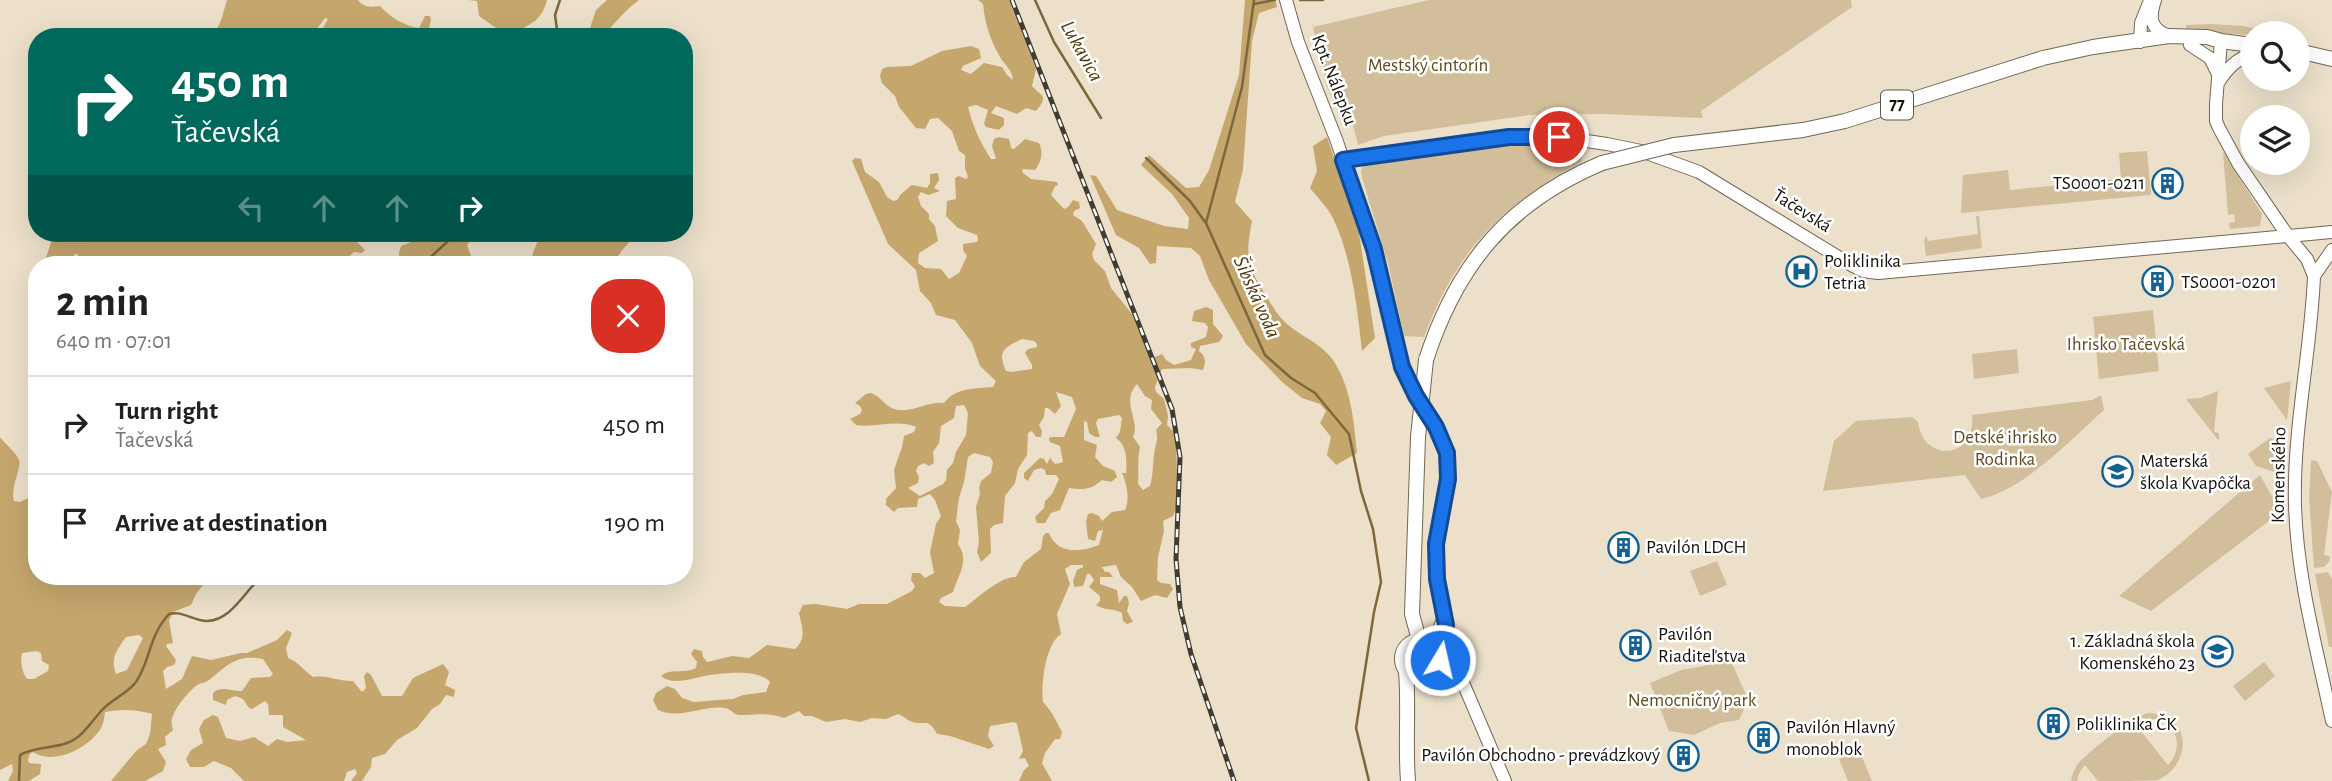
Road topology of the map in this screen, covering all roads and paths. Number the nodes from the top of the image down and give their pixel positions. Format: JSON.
{"nodes":[{"id":1,"x":2153,"y":0,"type":"edge"},
{"id":2,"x":1288,"y":6,"type":"edge"},
{"id":3,"x":2169,"y":36,"type":"junction"},
{"id":4,"x":2221,"y":41,"type":"junction"},
{"id":5,"x":2140,"y":42,"type":"junction"},
{"id":6,"x":2240,"y":43,"type":"edge"},
{"id":7,"x":2190,"y":45,"type":"junction"},
{"id":8,"x":2310,"y":54,"type":"edge"},
{"id":9,"x":2240,"y":59,"type":"edge"},
{"id":10,"x":2332,"y":59,"type":"edge"},
{"id":11,"x":2218,"y":79,"type":"junction"},
{"id":12,"x":1343,"y":160,"type":"junction"},
{"id":13,"x":2332,"y":232,"type":"edge"},
{"id":14,"x":2288,"y":236,"type":"junction"},
{"id":15,"x":2332,"y":250,"type":"edge"},
{"id":16,"x":2314,"y":276,"type":"junction"},
{"id":17,"x":1444,"y":613,"type":"junction"},
{"id":18,"x":1418,"y":642,"type":"junction"},
{"id":19,"x":1435,"y":666,"type":"junction"},
{"id":20,"x":1406,"y":671,"type":"junction"},
{"id":21,"x":1408,"y":704,"type":"junction"},
{"id":22,"x":2332,"y":721,"type":"edge"},
{"id":23,"x":1408,"y":781,"type":"edge"},
{"id":24,"x":1505,"y":781,"type":"edge"}],
"edges":[{"from":1,"to":3,"type":"street"},
{"from":1,"to":5,"type":"street"},
{"from":2,"to":12,"type":"street","name":"Kpt. Nálepku"},
{"from":3,"to":4,"type":"main road","number":"77"},
{"from":3,"to":5,"type":"main road","number":"77"},
{"from":4,"to":6,"type":"main road","number":"77"},
{"from":4,"to":7,"type":"main road","number":"77"},
{"from":4,"to":11,"type":"street"},
{"from":5,"to":7,"type":"main road","number":"77"},
{"from":5,"to":18,"type":"main road","number":"77","bridge":true},
{"from":7,"to":11,"type":"street"},
{"from":8,"to":10,"type":"main road"},
{"from":9,"to":11,"type":"street"},
{"from":11,"to":14,"type":"street"},
{"from":12,"to":14,"type":"street","name":"Ťačevská"},
{"from":12,"to":17,"type":"street","name":"Kpt. Nálepku"},
{"from":13,"to":14,"type":"street","name":"Ťačevská"},
{"from":14,"to":16,"type":"street"},
{"from":15,"to":16,"type":"street"},
{"from":16,"to":22,"type":"street","name":"Komenského"},
{"from":17,"to":18,"type":"street"},
{"from":17,"to":19,"type":"street","name":"Kpt. Nálepku"},
{"from":18,"to":19,"type":"main road","number":"77"},
{"from":18,"to":20,"type":"main road","number":"77"},
{"from":19,"to":20,"type":"main road"},
{"from":19,"to":21,"type":"main road","number":"77"},
{"from":19,"to":24,"type":"street"},
{"from":20,"to":21,"type":"main road","number":"77"},
{"from":21,"to":23,"type":"main road","number":"77"}]}
